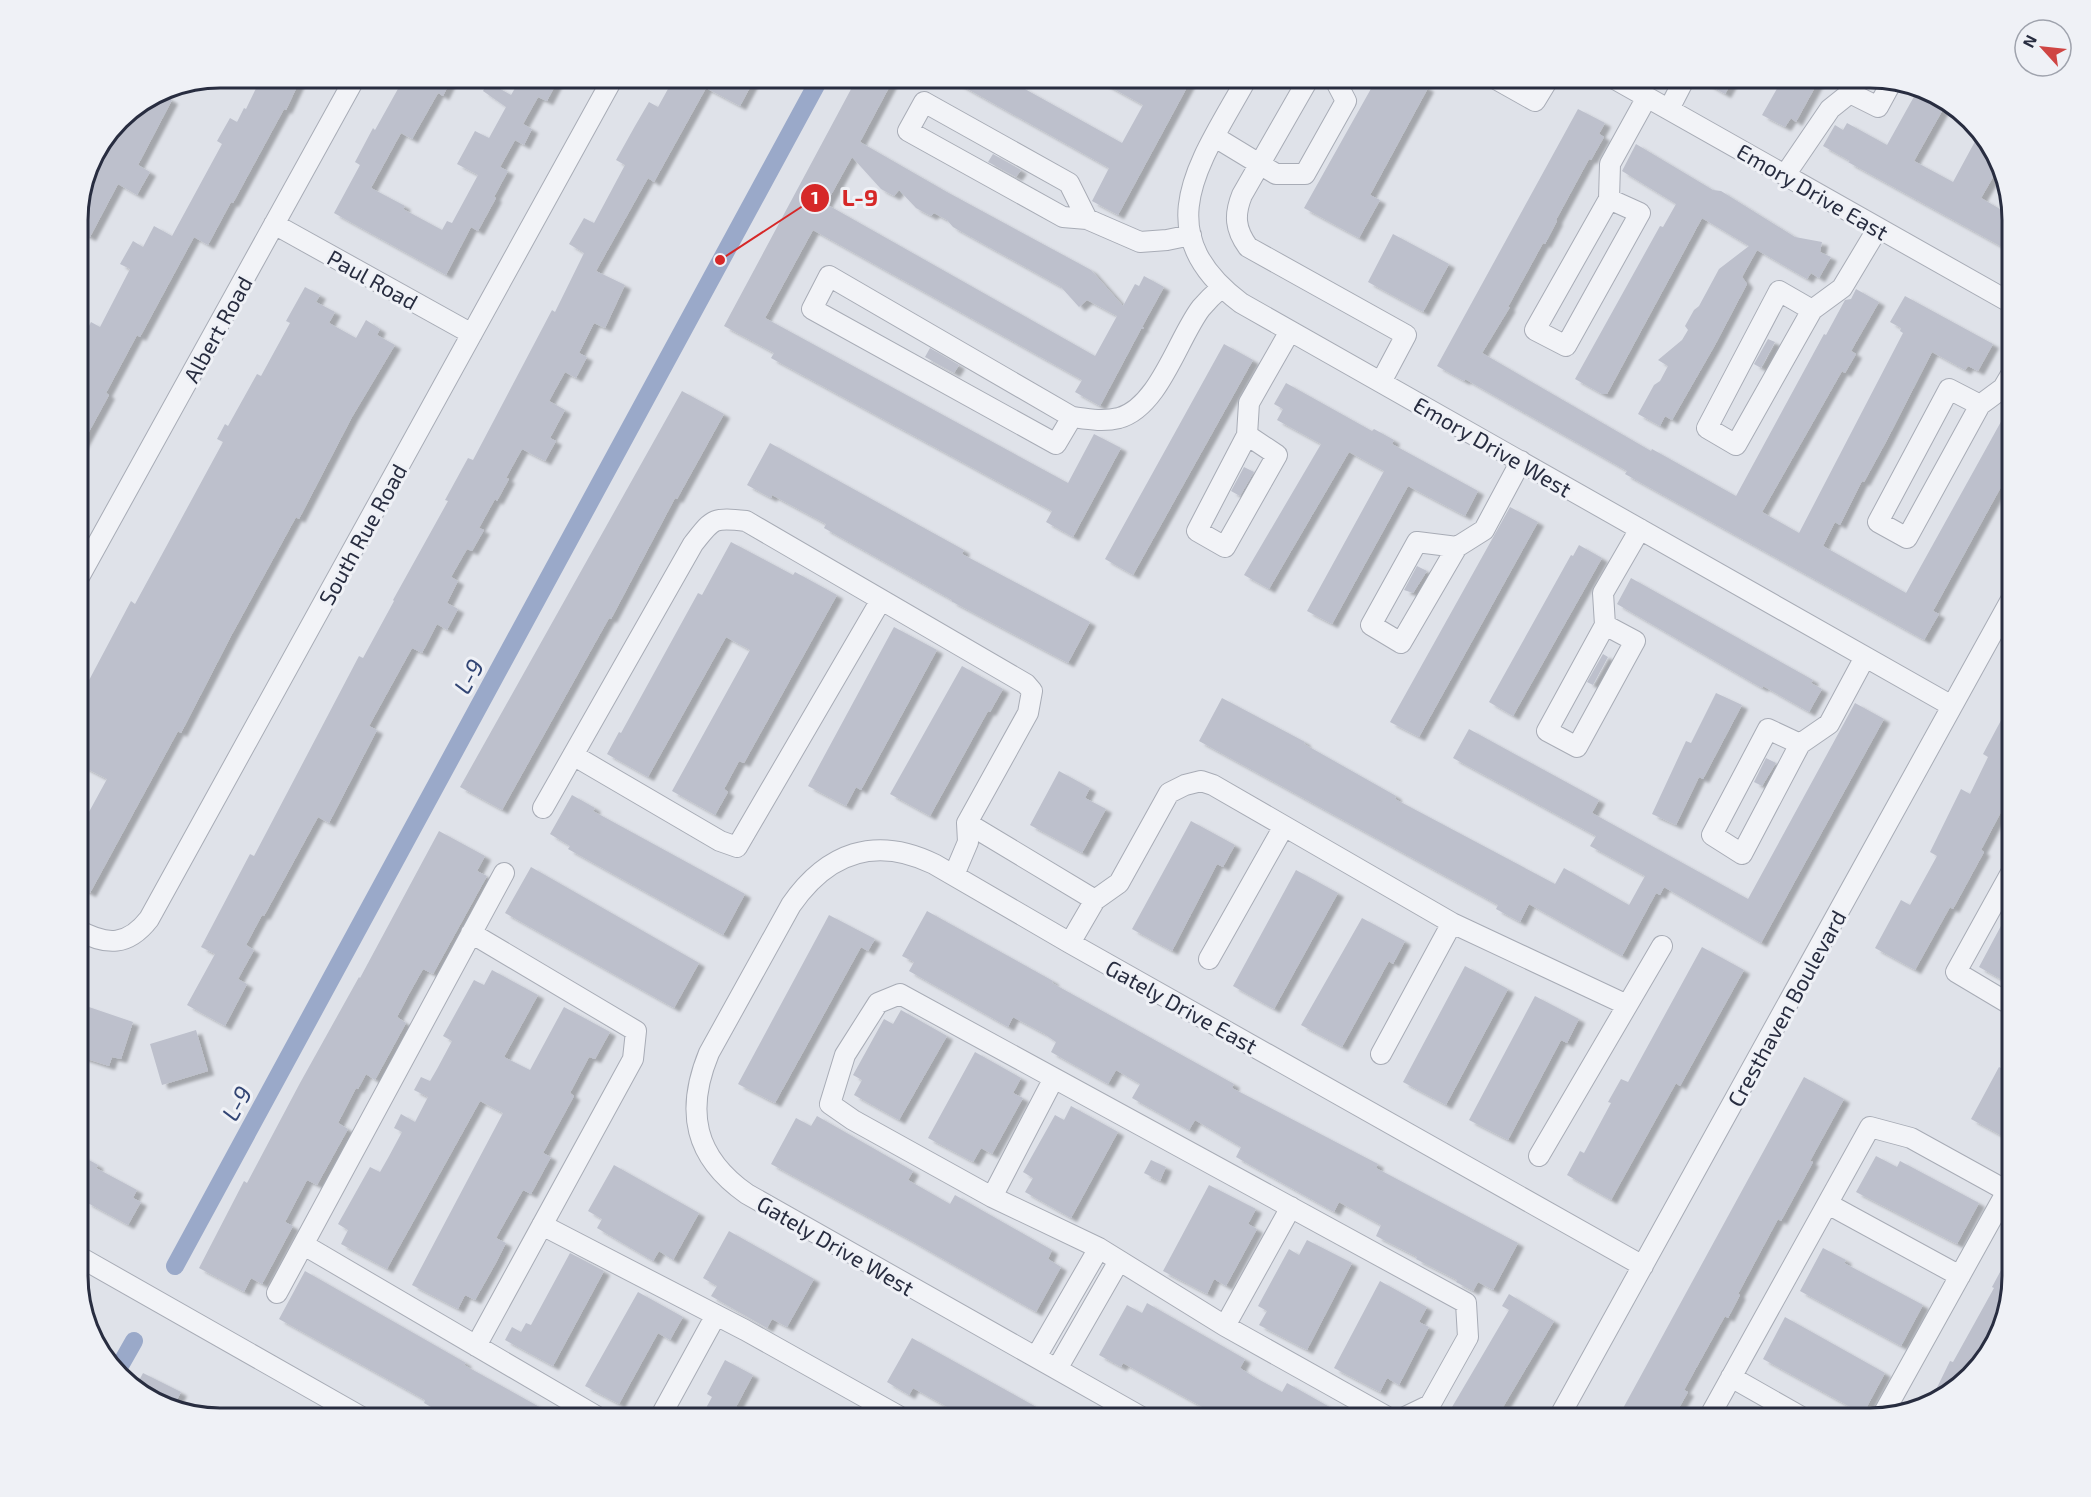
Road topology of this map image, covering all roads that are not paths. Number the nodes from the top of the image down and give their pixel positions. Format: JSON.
{"nodes":[{"id":1,"x":349,"y":88,"type":"edge"},
{"id":2,"x":607,"y":88,"type":"edge"},
{"id":3,"x":1242,"y":88,"type":"edge"},
{"id":4,"x":1304,"y":88,"type":"edge"},
{"id":5,"x":1339,"y":88,"type":"edge"},
{"id":6,"x":1512,"y":88,"type":"edge"},
{"id":7,"x":1543,"y":88,"type":"edge"},
{"id":8,"x":1631,"y":88,"type":"edge"},
{"id":9,"x":1680,"y":88,"type":"edge"},
{"id":10,"x":1852,"y":88,"type":"edge"},
{"id":11,"x":1856,"y":88,"type":"edge"},
{"id":12,"x":1887,"y":90,"type":"edge"},
{"id":13,"x":1647,"y":97,"type":"junction"},
{"id":14,"x":1669,"y":109,"type":"junction"},
{"id":15,"x":1215,"y":137,"type":"junction"},
{"id":16,"x":1260,"y":164,"type":"junction"},
{"id":17,"x":1785,"y":175,"type":"junction"},
{"id":18,"x":1609,"y":199,"type":"junction"},
{"id":19,"x":1087,"y":219,"type":"junction"},
{"id":20,"x":274,"y":224,"type":"junction"},
{"id":21,"x":1878,"y":228,"type":"junction"},
{"id":22,"x":1191,"y":235,"type":"junction"},
{"id":23,"x":1221,"y":288,"type":"junction"},
{"id":24,"x":2002,"y":298,"type":"edge"},
{"id":25,"x":1812,"y":310,"type":"junction"},
{"id":26,"x":1290,"y":331,"type":"junction"},
{"id":27,"x":472,"y":334,"type":"junction"},
{"id":28,"x":1381,"y":382,"type":"junction"},
{"id":29,"x":2002,"y":388,"type":"edge"},
{"id":30,"x":1980,"y":405,"type":"junction"},
{"id":31,"x":1072,"y":417,"type":"junction"},
{"id":32,"x":1247,"y":435,"type":"junction"},
{"id":33,"x":1521,"y":461,"type":"junction"},
{"id":34,"x":1640,"y":529,"type":"junction"},
{"id":35,"x":1457,"y":547,"type":"junction"},
{"id":36,"x":89,"y":559,"type":"edge"},
{"id":37,"x":881,"y":600,"type":"junction"},
{"id":38,"x":2002,"y":616,"type":"edge"},
{"id":39,"x":1605,"y":625,"type":"junction"},
{"id":40,"x":1865,"y":657,"type":"junction"},
{"id":41,"x":1952,"y":706,"type":"junction"},
{"id":42,"x":1800,"y":744,"type":"junction"},
{"id":43,"x":573,"y":755,"type":"junction"},
{"id":44,"x":543,"y":808,"type":"dead end"},
{"id":45,"x":967,"y":823,"type":"junction"},
{"id":46,"x":1284,"y":826,"type":"junction"},
{"id":47,"x":504,"y":873,"type":"dead end"},
{"id":48,"x":954,"y":875,"type":"junction"},
{"id":49,"x":2002,"y":895,"type":"edge"},
{"id":50,"x":1095,"y":900,"type":"junction"},
{"id":51,"x":1452,"y":923,"type":"junction"},
{"id":52,"x":471,"y":933,"type":"junction"},
{"id":53,"x":89,"y":937,"type":"edge"},
{"id":54,"x":1070,"y":943,"type":"junction"},
{"id":55,"x":1662,"y":946,"type":"dead end"},
{"id":56,"x":1209,"y":959,"type":"dead end"},
{"id":57,"x":753,"y":974,"type":"joint"},
{"id":58,"x":2002,"y":999,"type":"edge"},
{"id":59,"x":1627,"y":1005,"type":"junction"},
{"id":60,"x":1382,"y":1054,"type":"dead end"},
{"id":61,"x":1054,"y":1078,"type":"junction"},
{"id":62,"x":1539,"y":1156,"type":"dead end"},
{"id":63,"x":2002,"y":1185,"type":"edge"},
{"id":64,"x":992,"y":1197,"type":"junction"},
{"id":65,"x":2002,"y":1203,"type":"edge"},
{"id":66,"x":1828,"y":1204,"type":"junction"},
{"id":67,"x":1291,"y":1207,"type":"junction"},
{"id":68,"x":542,"y":1225,"type":"junction"},
{"id":69,"x":304,"y":1245,"type":"junction"},
{"id":70,"x":1099,"y":1248,"type":"junction"},
{"id":71,"x":1119,"y":1261,"type":"junction"},
{"id":72,"x":89,"y":1262,"type":"edge"},
{"id":73,"x":1643,"y":1266,"type":"junction"},
{"id":74,"x":1960,"y":1276,"type":"junction"},
{"id":75,"x":277,"y":1293,"type":"dead end"},
{"id":76,"x":716,"y":1315,"type":"junction"},
{"id":77,"x":1225,"y":1326,"type":"junction"},
{"id":78,"x":476,"y":1346,"type":"junction"},
{"id":79,"x":1036,"y":1357,"type":"junction"},
{"id":80,"x":1058,"y":1369,"type":"junction"},
{"id":81,"x":1731,"y":1377,"type":"junction"},
{"id":82,"x":1887,"y":1407,"type":"edge"},
{"id":83,"x":346,"y":1408,"type":"edge"},
{"id":84,"x":582,"y":1408,"type":"edge"},
{"id":85,"x":665,"y":1408,"type":"edge"},
{"id":86,"x":878,"y":1408,"type":"edge"},
{"id":87,"x":1126,"y":1408,"type":"edge"},
{"id":88,"x":1370,"y":1408,"type":"edge"},
{"id":89,"x":1424,"y":1408,"type":"edge"},
{"id":90,"x":1564,"y":1408,"type":"edge"},
{"id":91,"x":1714,"y":1408,"type":"edge"},
{"id":92,"x":1786,"y":1408,"type":"edge"}],
"edges":[{"from":1,"to":20,"type":"street","name":"Albert Road"},
{"from":2,"to":27,"type":"street","name":"South Rue Road"},
{"from":3,"to":15,"type":"street","name":"Emory Drive West"},
{"from":4,"to":16,"type":"street"},
{"from":5,"to":16,"type":"street"},
{"from":6,"to":7,"type":"street"},
{"from":8,"to":13,"type":"street","name":"Emory Drive East"},
{"from":9,"to":14,"type":"street"},
{"from":10,"to":17,"type":"street"},
{"from":11,"to":12,"type":"street"},
{"from":13,"to":14,"type":"street","name":"Emory Drive East"},
{"from":13,"to":18,"type":"street"},
{"from":14,"to":17,"type":"street","name":"Emory Drive East"},
{"from":15,"to":16,"type":"street"},
{"from":15,"to":22,"type":"street","name":"Emory Drive West"},
{"from":16,"to":28,"type":"street"},
{"from":17,"to":21,"type":"street","name":"Emory Drive East"},
{"from":18,"to":18,"type":"street"},
{"from":19,"to":19,"type":"street"},
{"from":19,"to":22,"type":"street"},
{"from":20,"to":27,"type":"street","name":"Paul Road"},
{"from":20,"to":36,"type":"street","name":"Albert Road"},
{"from":21,"to":24,"type":"street","name":"Emory Drive East"},
{"from":21,"to":25,"type":"street"},
{"from":22,"to":23,"type":"street","name":"Emory Drive West"},
{"from":23,"to":26,"type":"street","name":"Emory Drive West"},
{"from":23,"to":31,"type":"street"},
{"from":25,"to":25,"type":"street"},
{"from":26,"to":28,"type":"street","name":"Emory Drive West"},
{"from":26,"to":32,"type":"street"},
{"from":27,"to":53,"type":"street","name":"South Rue Road"},
{"from":28,"to":33,"type":"street","name":"Emory Drive West"},
{"from":29,"to":30,"type":"street"},
{"from":30,"to":30,"type":"street"},
{"from":31,"to":31,"type":"street"},
{"from":32,"to":32,"type":"street"},
{"from":33,"to":34,"type":"street","name":"Emory Drive West"},
{"from":33,"to":35,"type":"street"},
{"from":34,"to":39,"type":"street"},
{"from":34,"to":40,"type":"street","name":"Emory Drive West"},
{"from":35,"to":35,"type":"street"},
{"from":37,"to":43,"type":"street"},
{"from":37,"to":43,"type":"street"},
{"from":37,"to":45,"type":"street"},
{"from":38,"to":41,"type":"street","name":"Cresthaven Boulevard"},
{"from":39,"to":39,"type":"street"},
{"from":40,"to":41,"type":"street","name":"Emory Drive West"},
{"from":40,"to":42,"type":"street"},
{"from":41,"to":73,"type":"street","name":"Cresthaven Boulevard"},
{"from":42,"to":42,"type":"street"},
{"from":43,"to":44,"type":"street"},
{"from":45,"to":48,"type":"street"},
{"from":45,"to":50,"type":"street"},
{"from":46,"to":50,"type":"street"},
{"from":46,"to":51,"type":"street"},
{"from":46,"to":56,"type":"street"},
{"from":47,"to":52,"type":"street"},
{"from":48,"to":54,"type":"street","name":"Gately Drive East"},
{"from":48,"to":57,"type":"street","name":"Gately Drive East"},
{"from":49,"to":58,"type":"street"},
{"from":50,"to":54,"type":"street"},
{"from":51,"to":59,"type":"street"},
{"from":51,"to":60,"type":"street"},
{"from":52,"to":68,"type":"street"},
{"from":52,"to":69,"type":"street"},
{"from":54,"to":73,"type":"street","name":"Gately Drive East"},
{"from":55,"to":59,"type":"street"},
{"from":57,"to":79,"type":"street","name":"Gately Drive West"},
{"from":59,"to":62,"type":"street"},
{"from":61,"to":64,"type":"street"},
{"from":61,"to":64,"type":"street"},
{"from":61,"to":67,"type":"street"},
{"from":63,"to":66,"type":"street"},
{"from":64,"to":70,"type":"street"},
{"from":65,"to":74,"type":"street"},
{"from":66,"to":74,"type":"street"},
{"from":66,"to":81,"type":"street"},
{"from":67,"to":77,"type":"street"},
{"from":67,"to":89,"type":"street"},
{"from":68,"to":76,"type":"street"},
{"from":68,"to":78,"type":"street"},
{"from":69,"to":75,"type":"street"},
{"from":69,"to":78,"type":"street"},
{"from":70,"to":71,"type":"street"},
{"from":70,"to":79,"type":"street"},
{"from":71,"to":77,"type":"street"},
{"from":71,"to":80,"type":"street"},
{"from":72,"to":83,"type":"street"},
{"from":73,"to":90,"type":"street","name":"Cresthaven Boulevard"},
{"from":74,"to":82,"type":"street"},
{"from":76,"to":85,"type":"street"},
{"from":76,"to":86,"type":"street"},
{"from":77,"to":88,"type":"street"},
{"from":78,"to":84,"type":"street"},
{"from":79,"to":80,"type":"street","name":"Gately Drive West"},
{"from":80,"to":87,"type":"street","name":"Gately Drive West"},
{"from":81,"to":91,"type":"street"},
{"from":81,"to":92,"type":"street"}]}
